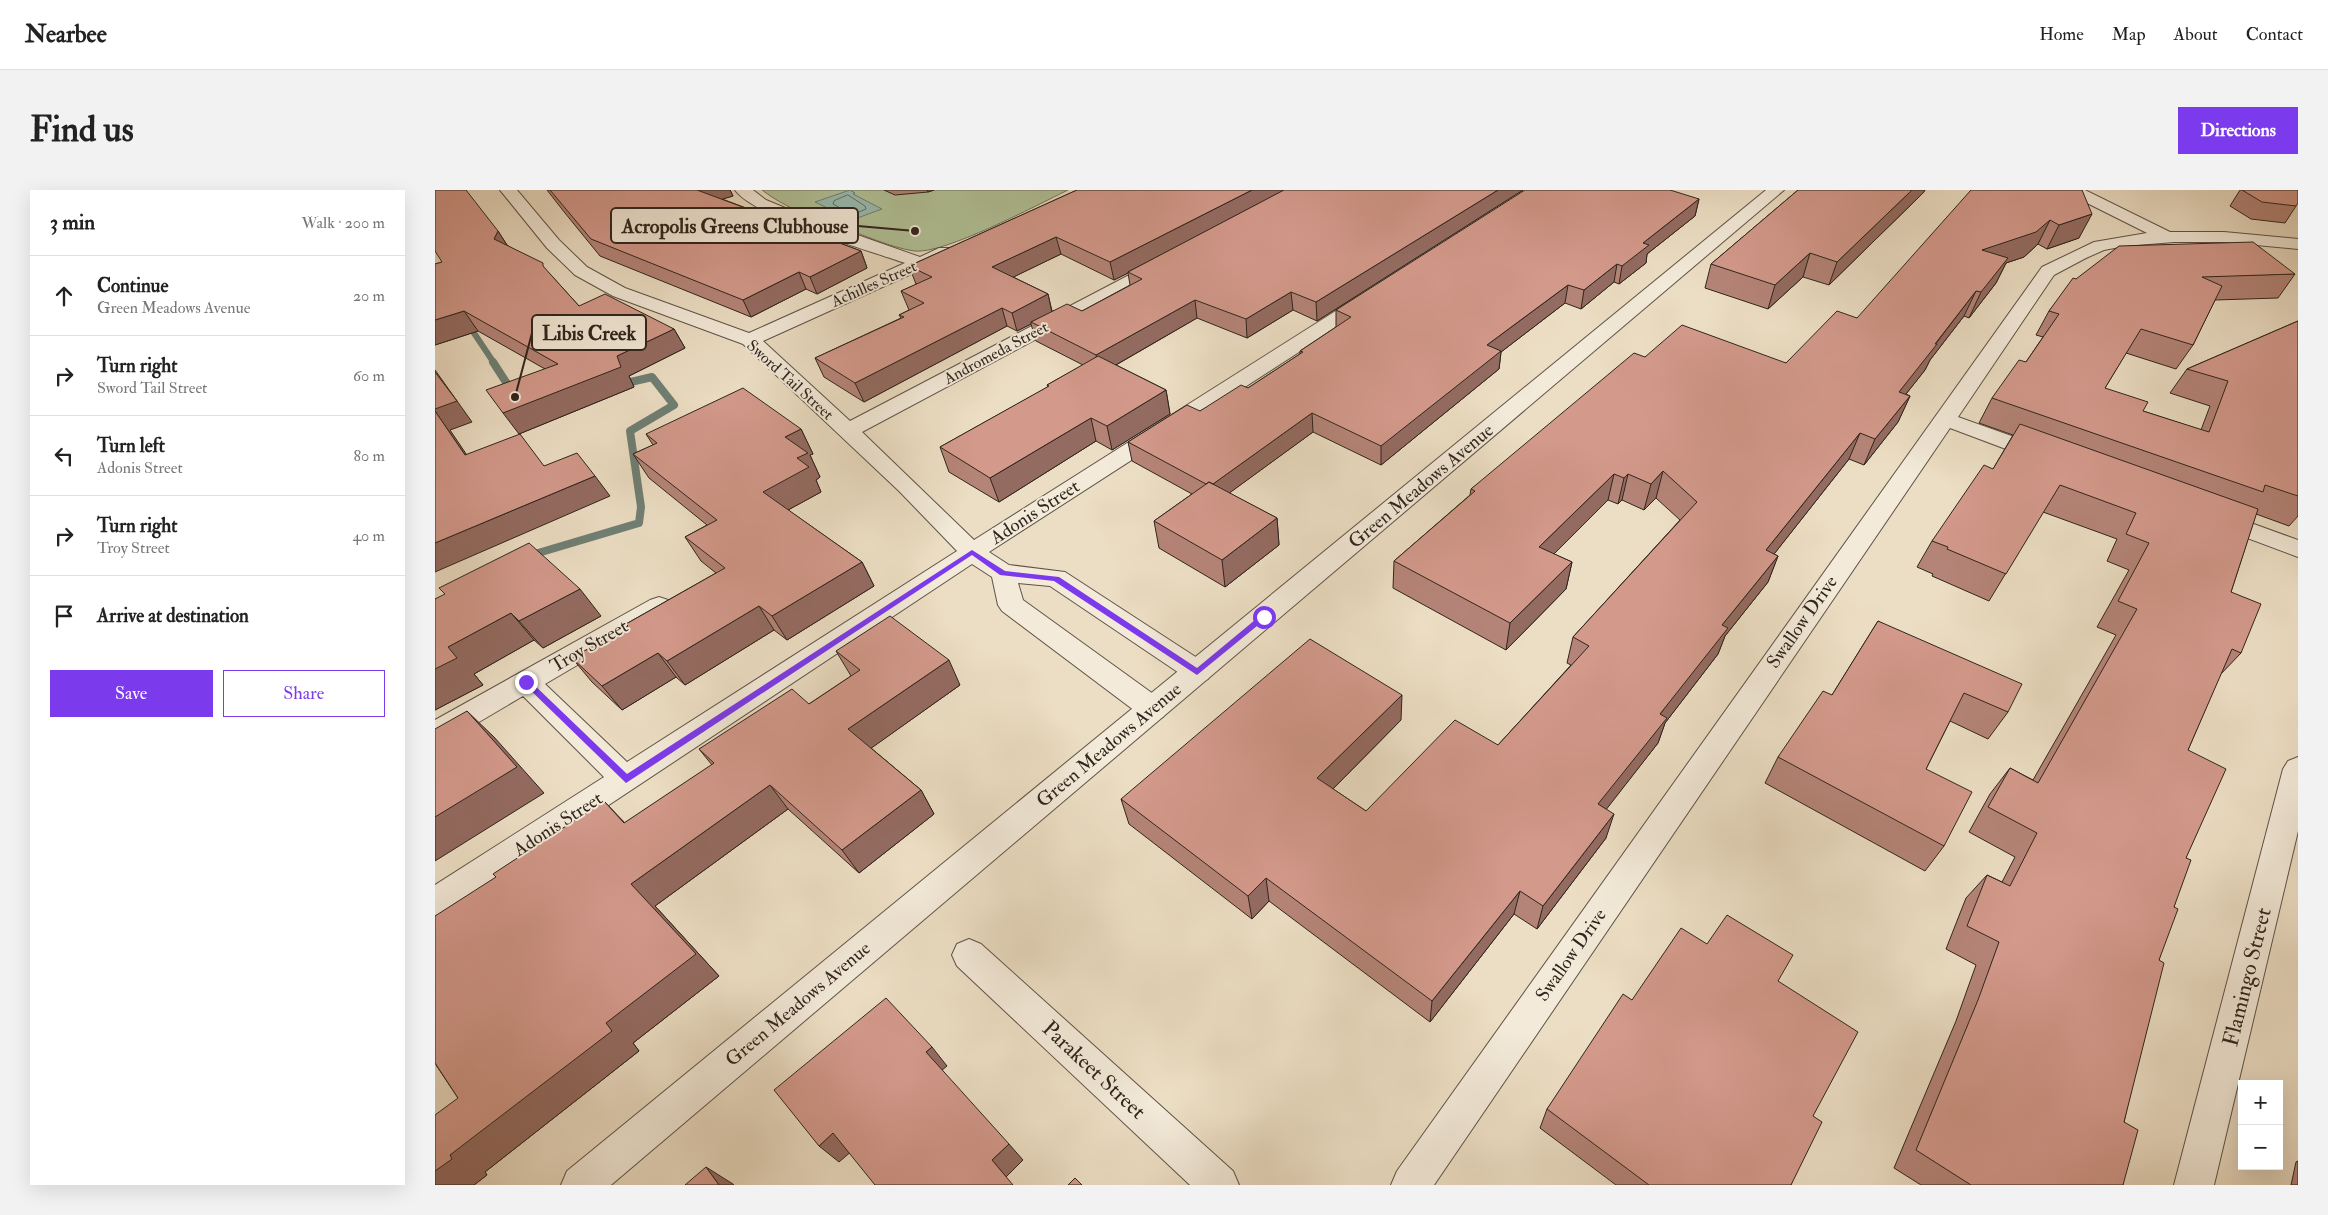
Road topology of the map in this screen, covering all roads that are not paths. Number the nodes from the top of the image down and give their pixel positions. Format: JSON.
{"nodes":[{"id":1,"x":508,"y":190,"type":"edge"},
{"id":2,"x":743,"y":190,"type":"edge"},
{"id":3,"x":1776,"y":190,"type":"edge"},
{"id":4,"x":2073,"y":190,"type":"edge"},
{"id":5,"x":2165,"y":236,"type":"junction"},
{"id":6,"x":2298,"y":244,"type":"edge"},
{"id":7,"x":956,"y":246,"type":"edge"},
{"id":8,"x":1177,"y":257,"type":"edge"},
{"id":9,"x":921,"y":262,"type":"junction"},
{"id":10,"x":1388,"y":286,"type":"edge"},
{"id":11,"x":750,"y":340,"type":"junction"},
{"id":12,"x":1944,"y":419,"type":"junction"},
{"id":13,"x":848,"y":431,"type":"junction"},
{"id":14,"x":2065,"y":463,"type":"edge"},
{"id":15,"x":2195,"y":511,"type":"edge"},
{"id":16,"x":2298,"y":549,"type":"edge"},
{"id":17,"x":972,"y":552,"type":"junction"},
{"id":18,"x":1003,"y":573,"type":"junction"},
{"id":19,"x":677,"y":595,"type":"edge"},
{"id":20,"x":1197,"y":672,"type":"junction"},
{"id":21,"x":526,"y":682,"type":"junction"},
{"id":22,"x":1153,"y":709,"type":"junction"},
{"id":23,"x":435,"y":734,"type":"edge"},
{"id":24,"x":2298,"y":769,"type":"edge"},
{"id":25,"x":626,"y":779,"type":"junction"},
{"id":26,"x":2292,"y":829,"type":"edge"},
{"id":27,"x":435,"y":903,"type":"edge"},
{"id":28,"x":969,"y":955,"type":"dead end"},
{"id":29,"x":581,"y":1185,"type":"edge"},
{"id":30,"x":1219,"y":1185,"type":"edge"},
{"id":31,"x":1411,"y":1185,"type":"edge"},
{"id":32,"x":2194,"y":1185,"type":"edge"}],
"edges":[{"from":1,"to":11,"type":"street","name":"Sword Tail Street"},
{"from":2,"to":9,"type":"street"},
{"from":3,"to":20,"type":"street","name":"Green Meadows Avenue"},
{"from":4,"to":5,"type":"street"},
{"from":5,"to":6,"type":"street","name":"Swallow Drive"},
{"from":5,"to":12,"type":"street","name":"Swallow Drive"},
{"from":7,"to":9,"type":"street","name":"Achilles Street"},
{"from":8,"to":13,"type":"street","name":"Andromeda Street"},
{"from":9,"to":11,"type":"street","name":"Achilles Street"},
{"from":10,"to":17,"type":"street","name":"Adonis Street"},
{"from":11,"to":13,"type":"street","name":"Sword Tail Street"},
{"from":12,"to":14,"type":"street"},
{"from":12,"to":31,"type":"street","name":"Swallow Drive"},
{"from":13,"to":17,"type":"street","name":"Sword Tail Street"},
{"from":15,"to":16,"type":"street"},
{"from":17,"to":18,"type":"street","name":"Sword Tail Street"},
{"from":17,"to":25,"type":"street","name":"Adonis Street"},
{"from":18,"to":20,"type":"street","name":"Sword Tail Street"},
{"from":18,"to":22,"type":"street"},
{"from":19,"to":21,"type":"street","name":"Troy Street"},
{"from":20,"to":22,"type":"street","name":"Green Meadows Avenue"},
{"from":21,"to":23,"type":"street","name":"Troy Street"},
{"from":21,"to":25,"type":"street","name":"Troy Street"},
{"from":22,"to":29,"type":"street","name":"Green Meadows Avenue"},
{"from":24,"to":26,"type":"street","name":"Flamingo Street"},
{"from":25,"to":27,"type":"street","name":"Adonis Street"},
{"from":26,"to":32,"type":"street","name":"Flamingo Street"},
{"from":28,"to":30,"type":"street","name":"Parakeet Street"}]}
